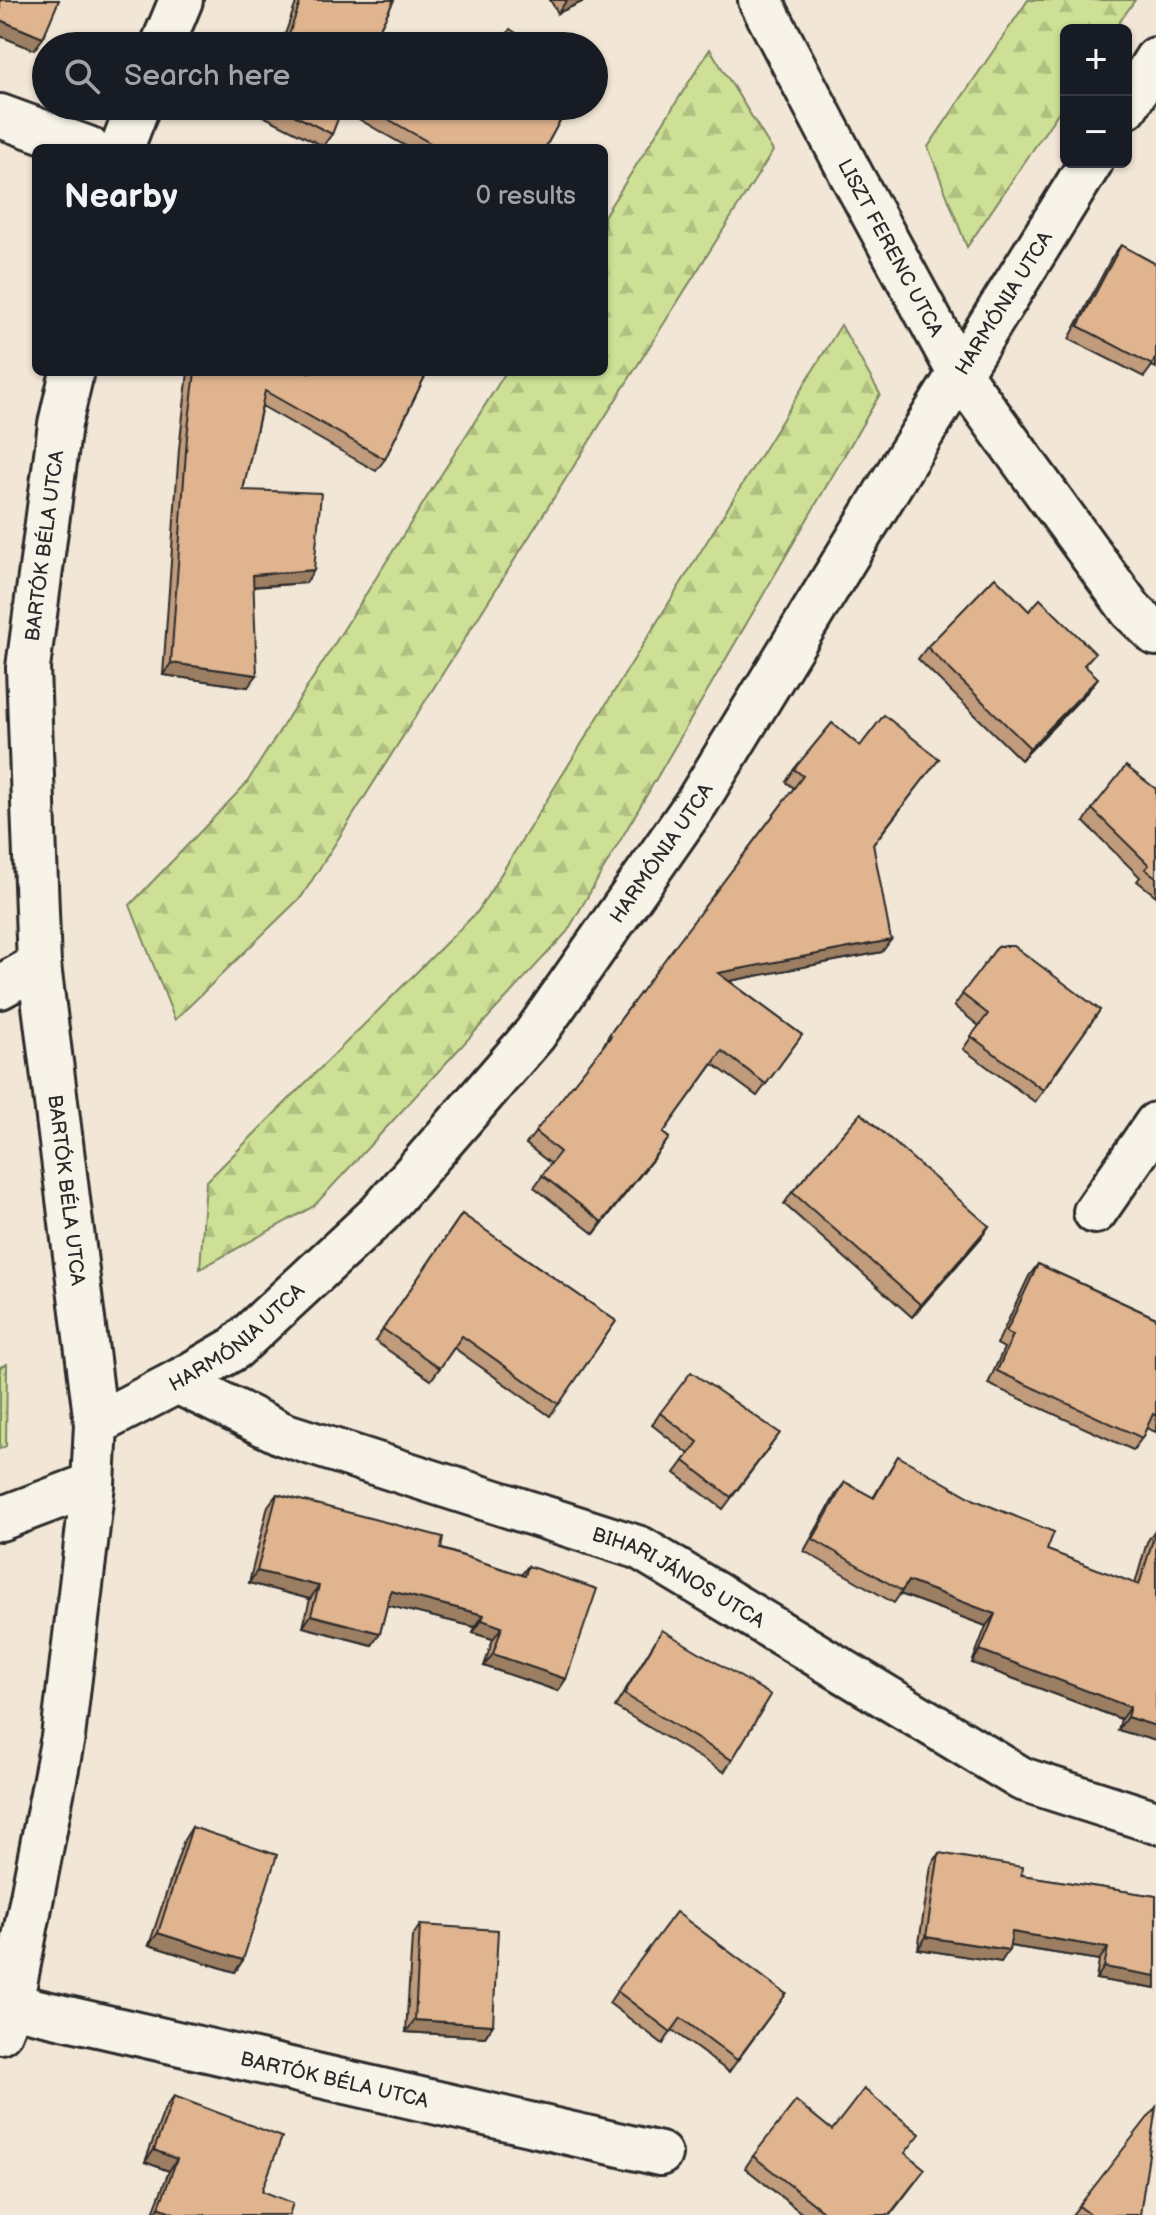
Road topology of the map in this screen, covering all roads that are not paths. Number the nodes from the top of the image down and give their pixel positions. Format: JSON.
{"nodes":[{"id":1,"x":181,"y":0,"type":"edge"},
{"id":2,"x":760,"y":0,"type":"edge"},
{"id":3,"x":168,"y":32,"type":"edge"},
{"id":4,"x":1156,"y":59,"type":"edge"},
{"id":5,"x":1132,"y":97,"type":"edge"},
{"id":6,"x":0,"y":116,"type":"edge"},
{"id":7,"x":133,"y":120,"type":"edge"},
{"id":8,"x":77,"y":144,"type":"edge"},
{"id":9,"x":124,"y":144,"type":"edge"},
{"id":10,"x":1087,"y":168,"type":"edge"},
{"id":11,"x":959,"y":373,"type":"junction"},
{"id":12,"x":71,"y":376,"type":"edge"},
{"id":13,"x":1156,"y":634,"type":"edge"},
{"id":14,"x":14,"y":666,"type":"edge"},
{"id":15,"x":39,"y":965,"type":"junction"},
{"id":16,"x":0,"y":987,"type":"edge"},
{"id":17,"x":1156,"y":1124,"type":"edge"},
{"id":18,"x":1095,"y":1212,"type":"dead end"},
{"id":19,"x":177,"y":1382,"type":"junction"},
{"id":20,"x":96,"y":1424,"type":"junction"},
{"id":21,"x":93,"y":1484,"type":"junction"},
{"id":22,"x":0,"y":1519,"type":"edge"},
{"id":23,"x":1156,"y":1822,"type":"edge"},
{"id":24,"x":6,"y":2018,"type":"edge"},
{"id":25,"x":660,"y":2154,"type":"dead end"}],
"edges":[{"from":1,"to":3,"type":"street"},
{"from":2,"to":11,"type":"street","name":"LISZT FERENC UTCA"},
{"from":4,"to":5,"type":"street"},
{"from":6,"to":8,"type":"street"},
{"from":7,"to":9,"type":"street"},
{"from":10,"to":11,"type":"street","name":"HARMÓNIA UTCA"},
{"from":11,"to":13,"type":"street","name":"LISZT FERENC UTCA"},
{"from":11,"to":19,"type":"street","name":"HARMÓNIA UTCA"},
{"from":12,"to":14,"type":"street","name":"BARTÓK BÉLA UTCA"},
{"from":14,"to":15,"type":"street","name":"BARTÓK BÉLA UTCA"},
{"from":15,"to":16,"type":"street"},
{"from":15,"to":20,"type":"street","name":"BARTÓK BÉLA UTCA"},
{"from":17,"to":18,"type":"street"},
{"from":19,"to":20,"type":"street","name":"HARMÓNIA UTCA"},
{"from":19,"to":23,"type":"street","name":"BIHARI JÁNOS UTCA"},
{"from":20,"to":21,"type":"street","name":"BARTÓK BÉLA UTCA"},
{"from":21,"to":22,"type":"street"},
{"from":21,"to":24,"type":"street","name":"BARTÓK BÉLA UTCA"},
{"from":24,"to":25,"type":"street","name":"BARTÓK BÉLA UTCA"}]}
